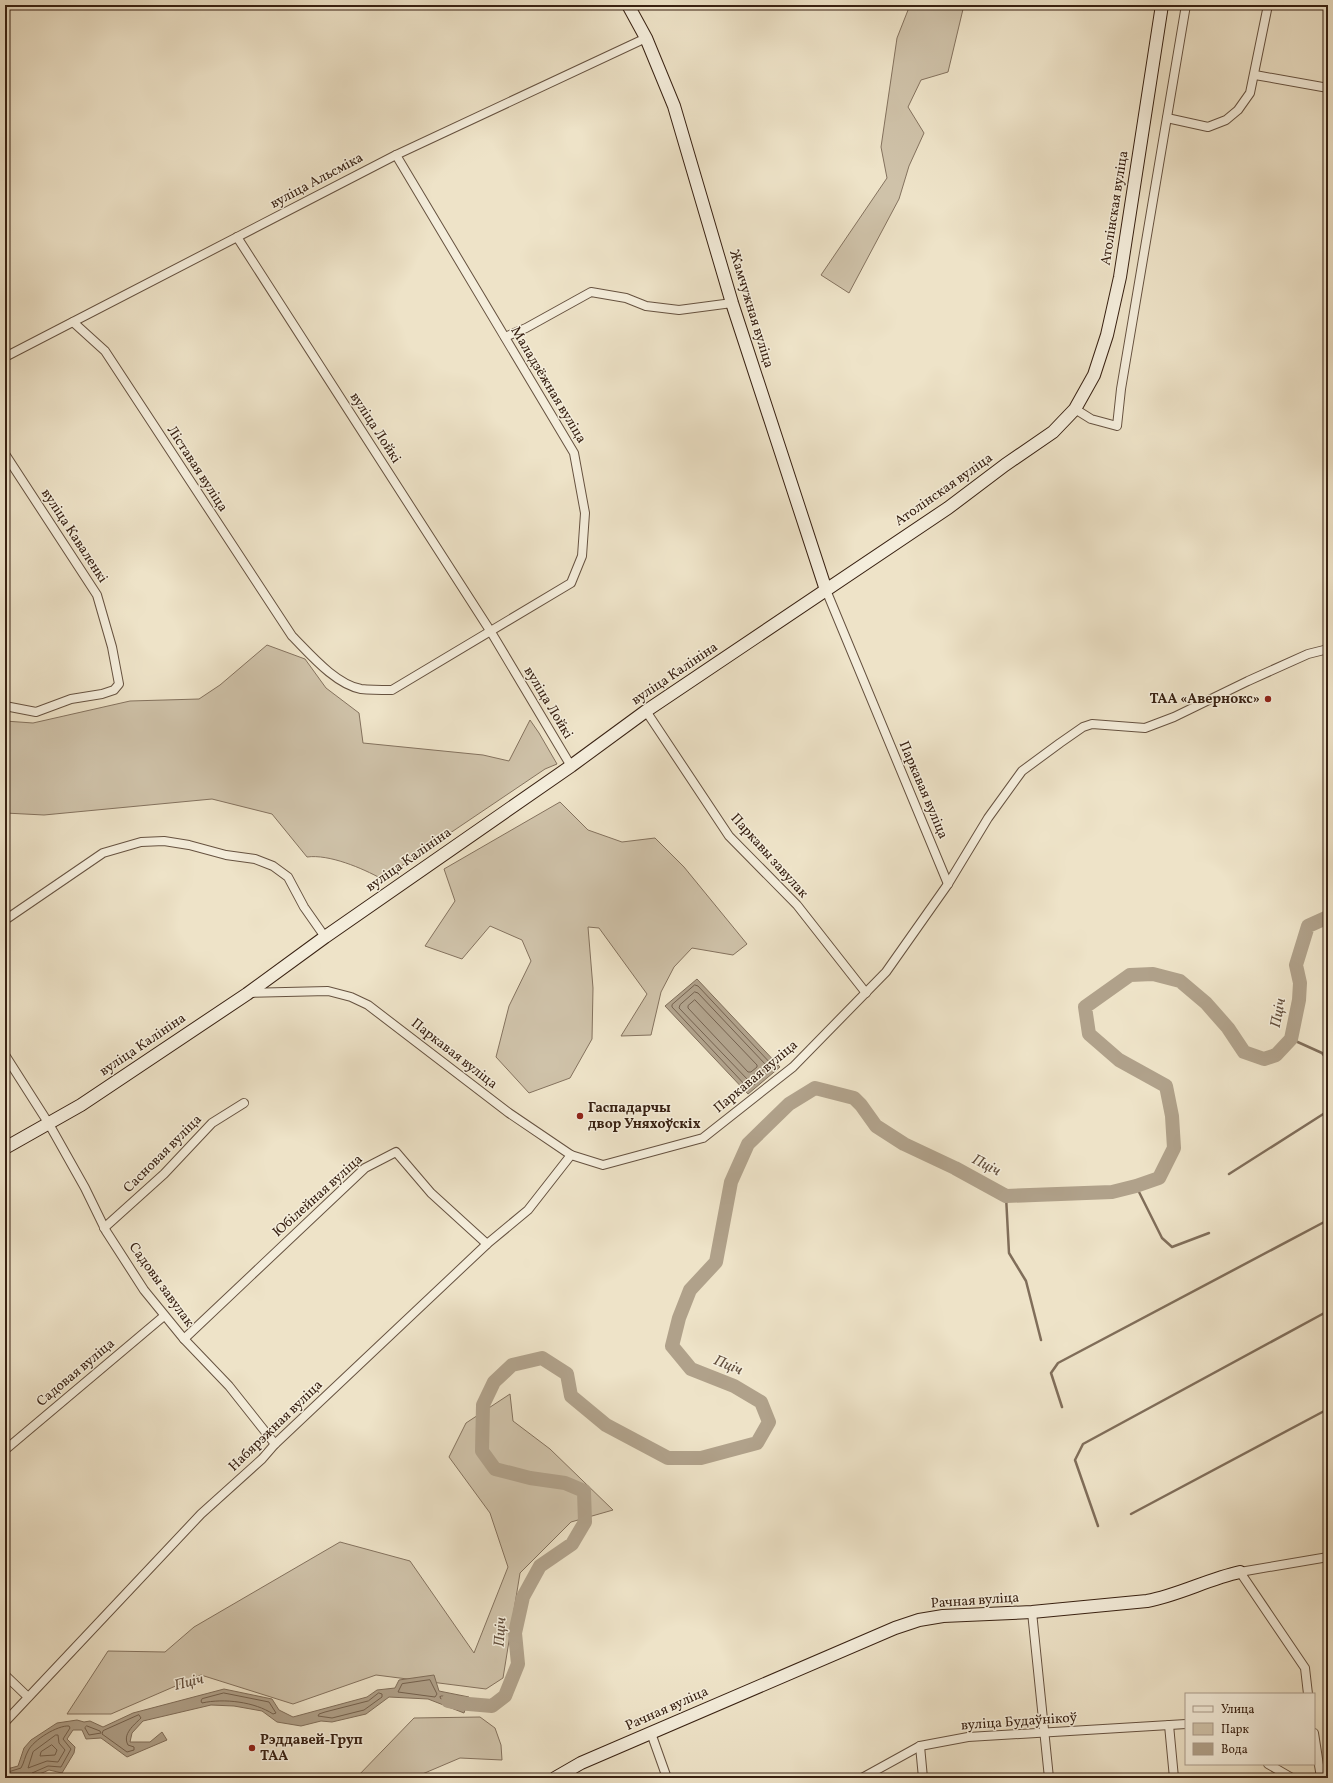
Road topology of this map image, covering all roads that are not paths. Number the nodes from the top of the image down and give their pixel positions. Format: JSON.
{"nodes":[{"id":1,"x":628,"y":5,"type":"edge"},
{"id":2,"x":1162,"y":5,"type":"edge"},
{"id":3,"x":1186,"y":5,"type":"edge"},
{"id":4,"x":1268,"y":5,"type":"edge"},
{"id":5,"x":646,"y":38,"type":"junction"},
{"id":6,"x":1255,"y":75,"type":"junction"},
{"id":7,"x":1328,"y":88,"type":"edge"},
{"id":8,"x":1167,"y":118,"type":"junction"},
{"id":9,"x":396,"y":155,"type":"junction"},
{"id":10,"x":237,"y":238,"type":"junction"},
{"id":11,"x":732,"y":303,"type":"junction"},
{"id":12,"x":73,"y":322,"type":"junction"},
{"id":13,"x":505,"y":337,"type":"junction"},
{"id":14,"x":5,"y":357,"type":"edge"},
{"id":15,"x":1075,"y":409,"type":"junction"},
{"id":16,"x":5,"y":454,"type":"edge"},
{"id":17,"x":826,"y":590,"type":"junction"},
{"id":18,"x":491,"y":632,"type":"junction"},
{"id":19,"x":1328,"y":649,"type":"edge"},
{"id":20,"x":5,"y":706,"type":"edge"},
{"id":21,"x":646,"y":711,"type":"junction"},
{"id":22,"x":572,"y":766,"type":"junction"},
{"id":23,"x":948,"y":884,"type":"junction"},
{"id":24,"x":5,"y":920,"type":"edge"},
{"id":25,"x":325,"y":936,"type":"junction"},
{"id":26,"x":866,"y":993,"type":"junction"},
{"id":27,"x":247,"y":994,"type":"junction"},
{"id":28,"x":5,"y":1055,"type":"edge"},
{"id":29,"x":244,"y":1103,"type":"dead end"},
{"id":30,"x":49,"y":1124,"type":"junction"},
{"id":31,"x":5,"y":1148,"type":"edge"},
{"id":32,"x":571,"y":1155,"type":"junction"},
{"id":33,"x":104,"y":1228,"type":"junction"},
{"id":34,"x":487,"y":1244,"type":"junction"},
{"id":35,"x":164,"y":1316,"type":"junction"},
{"id":36,"x":184,"y":1339,"type":"junction"},
{"id":37,"x":275,"y":1444,"type":"junction"},
{"id":38,"x":5,"y":1450,"type":"edge"},
{"id":39,"x":1328,"y":1557,"type":"edge"},
{"id":40,"x":1240,"y":1572,"type":"junction"},
{"id":41,"x":1032,"y":1612,"type":"junction"},
{"id":42,"x":5,"y":1675,"type":"edge"},
{"id":43,"x":1308,"y":1693,"type":"edge"},
{"id":44,"x":28,"y":1697,"type":"junction"},
{"id":45,"x":5,"y":1722,"type":"edge"},
{"id":46,"x":1185,"y":1724,"type":"edge"},
{"id":47,"x":1170,"y":1725,"type":"junction"},
{"id":48,"x":651,"y":1733,"type":"junction"},
{"id":49,"x":1045,"y":1733,"type":"junction"},
{"id":50,"x":1315,"y":1740,"type":"edge"},
{"id":51,"x":920,"y":1746,"type":"junction"},
{"id":52,"x":1270,"y":1765,"type":"edge"},
{"id":53,"x":555,"y":1778,"type":"edge"},
{"id":54,"x":667,"y":1778,"type":"edge"},
{"id":55,"x":862,"y":1778,"type":"edge"},
{"id":56,"x":923,"y":1778,"type":"edge"},
{"id":57,"x":1049,"y":1778,"type":"edge"},
{"id":58,"x":1174,"y":1778,"type":"edge"},
{"id":59,"x":1292,"y":1778,"type":"edge"},
{"id":60,"x":1320,"y":1778,"type":"edge"}],
"edges":[{"from":1,"to":5,"type":"street","name":"Жамчужная вуліца"},
{"from":2,"to":15,"type":"street","name":"Атолінская вуліца"},
{"from":3,"to":8,"type":"street"},
{"from":4,"to":6,"type":"street"},
{"from":5,"to":9,"type":"street","name":"вуліца Альсміка"},
{"from":5,"to":11,"type":"street","name":"Жамчужная вуліца"},
{"from":6,"to":7,"type":"street"},
{"from":6,"to":8,"type":"street"},
{"from":8,"to":15,"type":"street"},
{"from":9,"to":10,"type":"street","name":"вуліца Альсміка"},
{"from":9,"to":13,"type":"street","name":"Маладзёжная вуліца"},
{"from":10,"to":12,"type":"street","name":"вуліца Альсміка"},
{"from":10,"to":18,"type":"street","name":"вуліца Лойкі"},
{"from":11,"to":13,"type":"street"},
{"from":11,"to":17,"type":"street","name":"Жамчужная вуліца"},
{"from":12,"to":14,"type":"street","name":"вуліца Альсміка"},
{"from":12,"to":18,"type":"street","name":"Ліставая вуліца"},
{"from":13,"to":18,"type":"street","name":"Маладзёжная вуліца"},
{"from":15,"to":17,"type":"street","name":"Атолінская вуліца"},
{"from":16,"to":20,"type":"street","name":"вуліца Каваленкі"},
{"from":17,"to":21,"type":"street","name":"вуліца Калініна"},
{"from":17,"to":23,"type":"street","name":"Паркавая вуліца"},
{"from":18,"to":22,"type":"street","name":"вуліца Лойкі"},
{"from":19,"to":23,"type":"street"},
{"from":21,"to":22,"type":"street","name":"вуліца Калініна"},
{"from":21,"to":26,"type":"street","name":"Паркавы завулак"},
{"from":22,"to":25,"type":"street","name":"вуліца Калініна"},
{"from":23,"to":26,"type":"street","name":"Паркавая вуліца"},
{"from":24,"to":25,"type":"street"},
{"from":25,"to":27,"type":"street","name":"вуліца Калініна"},
{"from":26,"to":32,"type":"street","name":"Паркавая вуліца"},
{"from":27,"to":30,"type":"street","name":"вуліца Калініна"},
{"from":27,"to":32,"type":"street","name":"Паркавая вуліца"},
{"from":28,"to":30,"type":"street","name":"Садовы завулак"},
{"from":29,"to":33,"type":"street","name":"Сасновая вуліца"},
{"from":30,"to":31,"type":"street","name":"вуліца Калініна"},
{"from":30,"to":33,"type":"street","name":"Садовы завулак"},
{"from":32,"to":34,"type":"street","name":"Набярэжная вуліца"},
{"from":33,"to":35,"type":"street","name":"Садовы завулак"},
{"from":34,"to":36,"type":"street","name":"Юбілейная вуліца"},
{"from":34,"to":37,"type":"street","name":"Набярэжная вуліца"},
{"from":35,"to":36,"type":"street","name":"Садовы завулак"},
{"from":35,"to":38,"type":"street","name":"Садовая вуліца"},
{"from":36,"to":37,"type":"street","name":"Садовы завулак"},
{"from":37,"to":44,"type":"street","name":"Набярэжная вуліца"},
{"from":39,"to":40,"type":"street","name":"Рачная вуліца"},
{"from":40,"to":41,"type":"street","name":"Рачная вуліца"},
{"from":40,"to":43,"type":"street"},
{"from":41,"to":48,"type":"street","name":"Рачная вуліца"},
{"from":41,"to":49,"type":"street"},
{"from":42,"to":44,"type":"street"},
{"from":44,"to":45,"type":"street","name":"Набярэжная вуліца"},
{"from":46,"to":47,"type":"street","name":"вуліца Будаўнікоў"},
{"from":47,"to":49,"type":"street","name":"вуліца Будаўнікоў"},
{"from":47,"to":58,"type":"street"},
{"from":48,"to":53,"type":"street","name":"Рачная вуліца"},
{"from":48,"to":54,"type":"street"},
{"from":49,"to":51,"type":"street","name":"вуліца Будаўнікоў"},
{"from":49,"to":57,"type":"street"},
{"from":50,"to":60,"type":"street"},
{"from":51,"to":55,"type":"street","name":"вуліца Будаўнікоў"},
{"from":51,"to":56,"type":"street"},
{"from":52,"to":59,"type":"street"}]}
